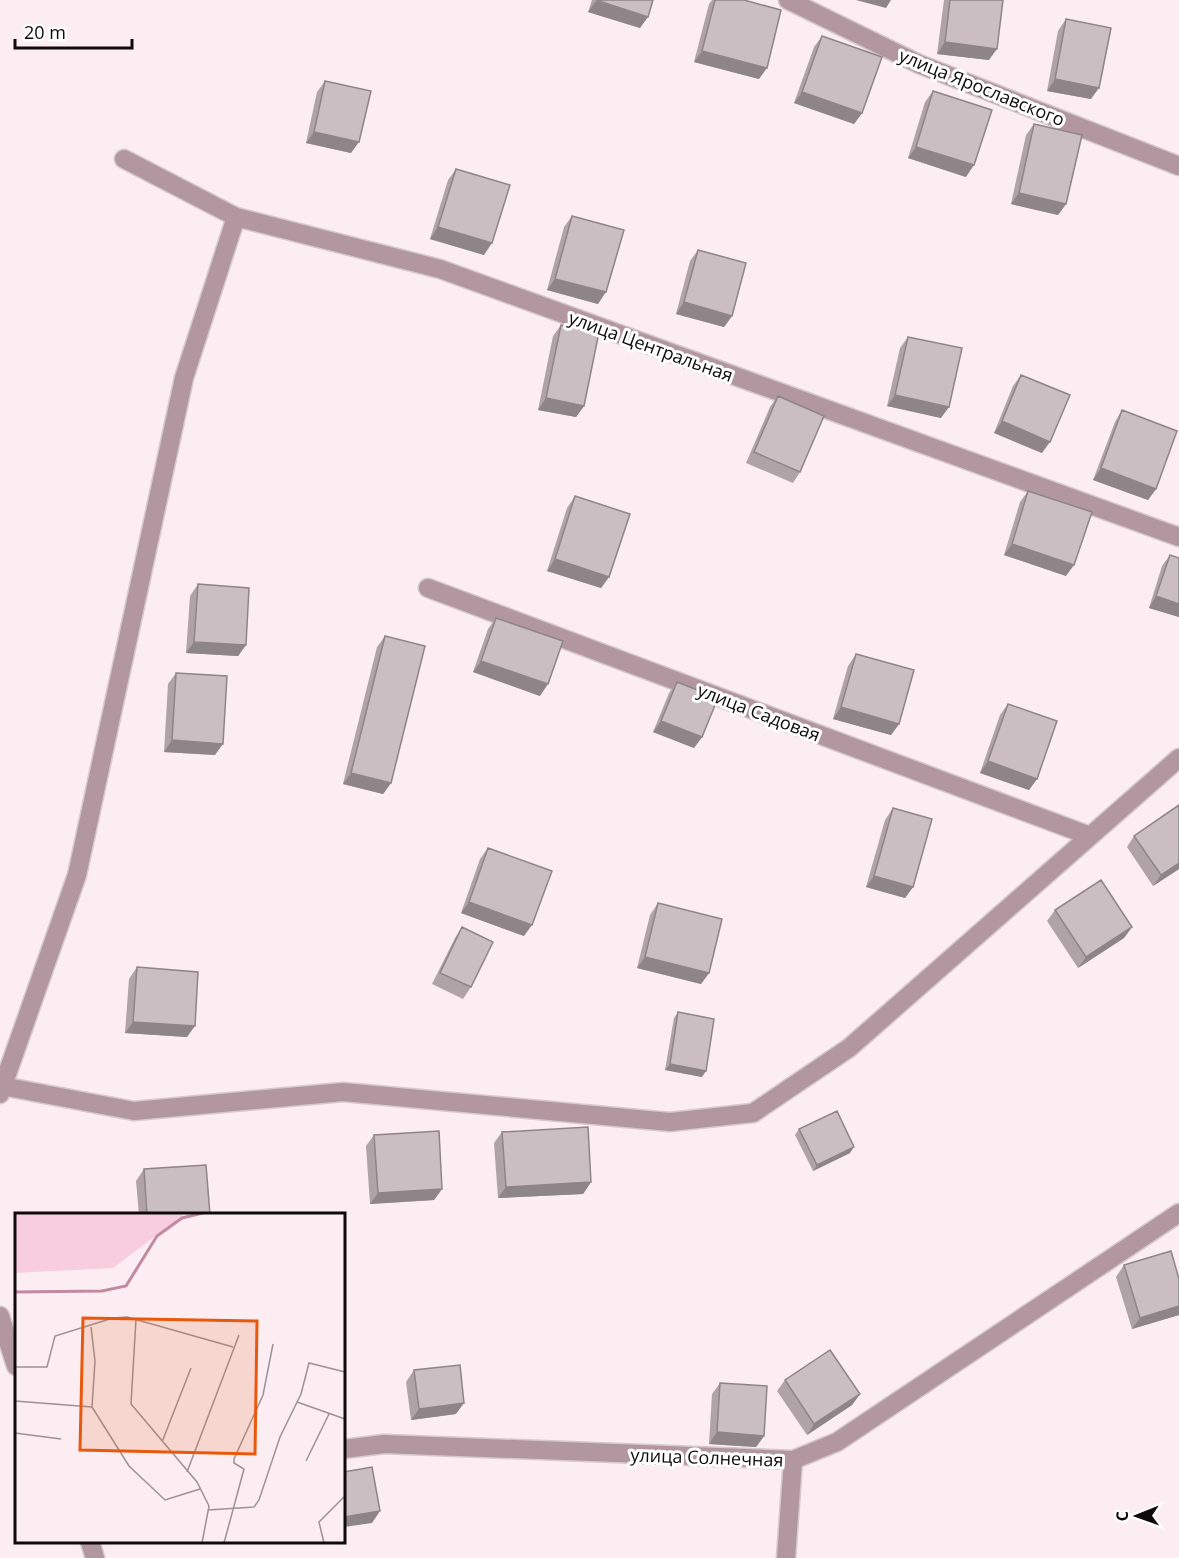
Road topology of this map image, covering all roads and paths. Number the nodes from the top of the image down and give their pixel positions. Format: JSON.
{"nodes":[{"id":1,"x":788,"y":0,"type":"edge"},
{"id":2,"x":124,"y":159,"type":"dead end"},
{"id":3,"x":1179,"y":166,"type":"edge"},
{"id":4,"x":236,"y":217,"type":"junction"},
{"id":5,"x":1179,"y":537,"type":"edge"},
{"id":6,"x":428,"y":588,"type":"dead end"},
{"id":7,"x":1179,"y":758,"type":"edge"},
{"id":8,"x":1090,"y":836,"type":"junction"},
{"id":9,"x":1,"y":1090,"type":"edge"},
{"id":10,"x":1179,"y":1214,"type":"edge"},
{"id":11,"x":0,"y":1316,"type":"edge"},
{"id":12,"x":15,"y":1363,"type":"edge"},
{"id":13,"x":345,"y":1449,"type":"edge"},
{"id":14,"x":793,"y":1460,"type":"junction"},
{"id":15,"x":90,"y":1543,"type":"edge"},
{"id":16,"x":95,"y":1558,"type":"edge"},
{"id":17,"x":786,"y":1558,"type":"edge"}],
"edges":[{"from":1,"to":3,"type":"street","name":"улица Ярославского"},
{"from":2,"to":4,"type":"street","name":"улица Центральная"},
{"from":4,"to":5,"type":"street","name":"улица Центральная"},
{"from":4,"to":9,"type":"street"},
{"from":6,"to":8,"type":"street","name":"улица Садовая"},
{"from":7,"to":8,"type":"street"},
{"from":8,"to":9,"type":"street"},
{"from":10,"to":14,"type":"street","name":"улица Солнечная"},
{"from":11,"to":12,"type":"street"},
{"from":13,"to":14,"type":"street","name":"улица Солнечная"},
{"from":14,"to":17,"type":"street"},
{"from":15,"to":16,"type":"street"}]}
